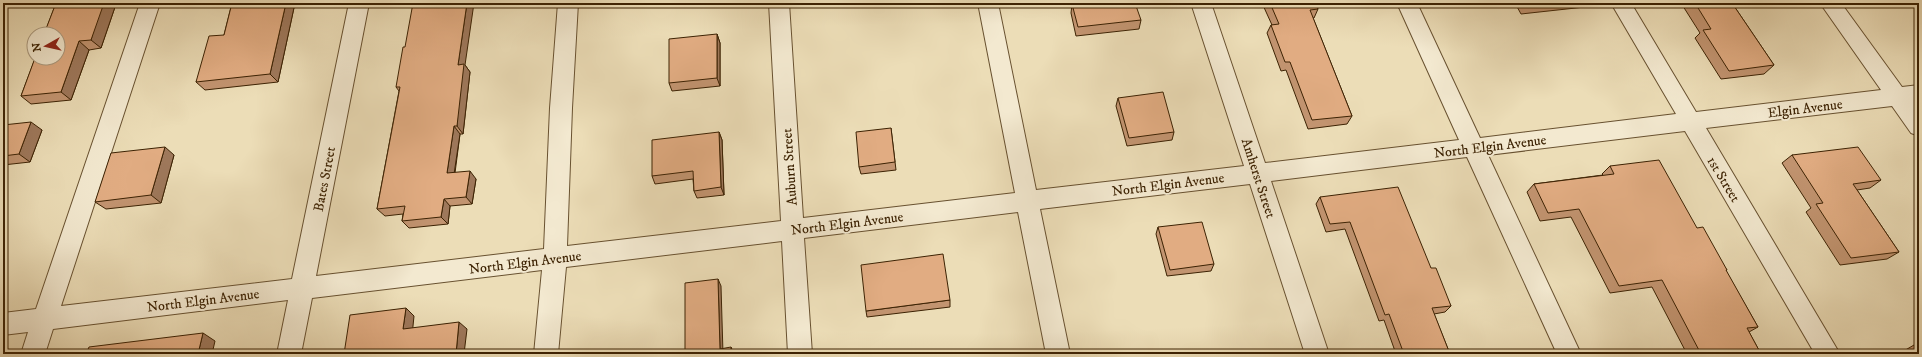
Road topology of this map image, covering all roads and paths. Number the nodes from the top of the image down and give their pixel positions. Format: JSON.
{"nodes":[{"id":1,"x":150,"y":3,"type":"edge"},
{"id":2,"x":359,"y":3,"type":"edge"},
{"id":3,"x":568,"y":3,"type":"edge"},
{"id":4,"x":779,"y":3,"type":"edge"},
{"id":5,"x":988,"y":3,"type":"edge"},
{"id":6,"x":1201,"y":3,"type":"edge"},
{"id":7,"x":1407,"y":3,"type":"edge"},
{"id":8,"x":1620,"y":3,"type":"edge"},
{"id":9,"x":1830,"y":3,"type":"edge"},
{"id":10,"x":1919,"y":94,"type":"edge"},
{"id":11,"x":1897,"y":97,"type":"junction"},
{"id":12,"x":1690,"y":121,"type":"junction"},
{"id":13,"x":1919,"y":127,"type":"edge"},
{"id":14,"x":1474,"y":148,"type":"junction"},
{"id":15,"x":1257,"y":174,"type":"junction"},
{"id":16,"x":1029,"y":201,"type":"junction"},
{"id":17,"x":793,"y":229,"type":"junction"},
{"id":18,"x":555,"y":258,"type":"junction"},
{"id":19,"x":302,"y":288,"type":"junction"},
{"id":20,"x":43,"y":320,"type":"junction"},
{"id":21,"x":3,"y":324,"type":"edge"},
{"id":22,"x":33,"y":354,"type":"edge"},
{"id":23,"x":289,"y":354,"type":"edge"},
{"id":24,"x":546,"y":354,"type":"edge"},
{"id":25,"x":800,"y":354,"type":"edge"},
{"id":26,"x":1058,"y":354,"type":"edge"},
{"id":27,"x":1316,"y":354,"type":"edge"},
{"id":28,"x":1569,"y":354,"type":"edge"},
{"id":29,"x":1828,"y":354,"type":"edge"}],
"edges":[{"from":1,"to":20,"type":"street"},
{"from":2,"to":19,"type":"street","name":"Bates Street"},
{"from":3,"to":18,"type":"street"},
{"from":4,"to":17,"type":"street","name":"Auburn Street"},
{"from":5,"to":16,"type":"street"},
{"from":6,"to":15,"type":"street","name":"Amherst Street"},
{"from":7,"to":14,"type":"street"},
{"from":8,"to":12,"type":"street","name":"1st Street"},
{"from":9,"to":11,"type":"street"},
{"from":10,"to":11,"type":"street","name":"Elgin Avenue"},
{"from":11,"to":12,"type":"street","name":"Elgin Avenue"},
{"from":11,"to":13,"type":"street"},
{"from":12,"to":14,"type":"street","name":"North Elgin Avenue"},
{"from":12,"to":29,"type":"street","name":"1st Street"},
{"from":14,"to":15,"type":"street","name":"North Elgin Avenue"},
{"from":14,"to":28,"type":"street"},
{"from":15,"to":16,"type":"street","name":"North Elgin Avenue"},
{"from":15,"to":27,"type":"street","name":"Amherst Street"},
{"from":16,"to":17,"type":"street","name":"North Elgin Avenue"},
{"from":16,"to":26,"type":"street"},
{"from":17,"to":18,"type":"street","name":"North Elgin Avenue"},
{"from":17,"to":25,"type":"street","name":"Auburn Street"},
{"from":18,"to":19,"type":"street","name":"North Elgin Avenue"},
{"from":18,"to":24,"type":"street"},
{"from":19,"to":20,"type":"street","name":"North Elgin Avenue"},
{"from":19,"to":23,"type":"street","name":"Bates Street"},
{"from":20,"to":21,"type":"street","name":"North Elgin Avenue"},
{"from":20,"to":22,"type":"street"}]}
